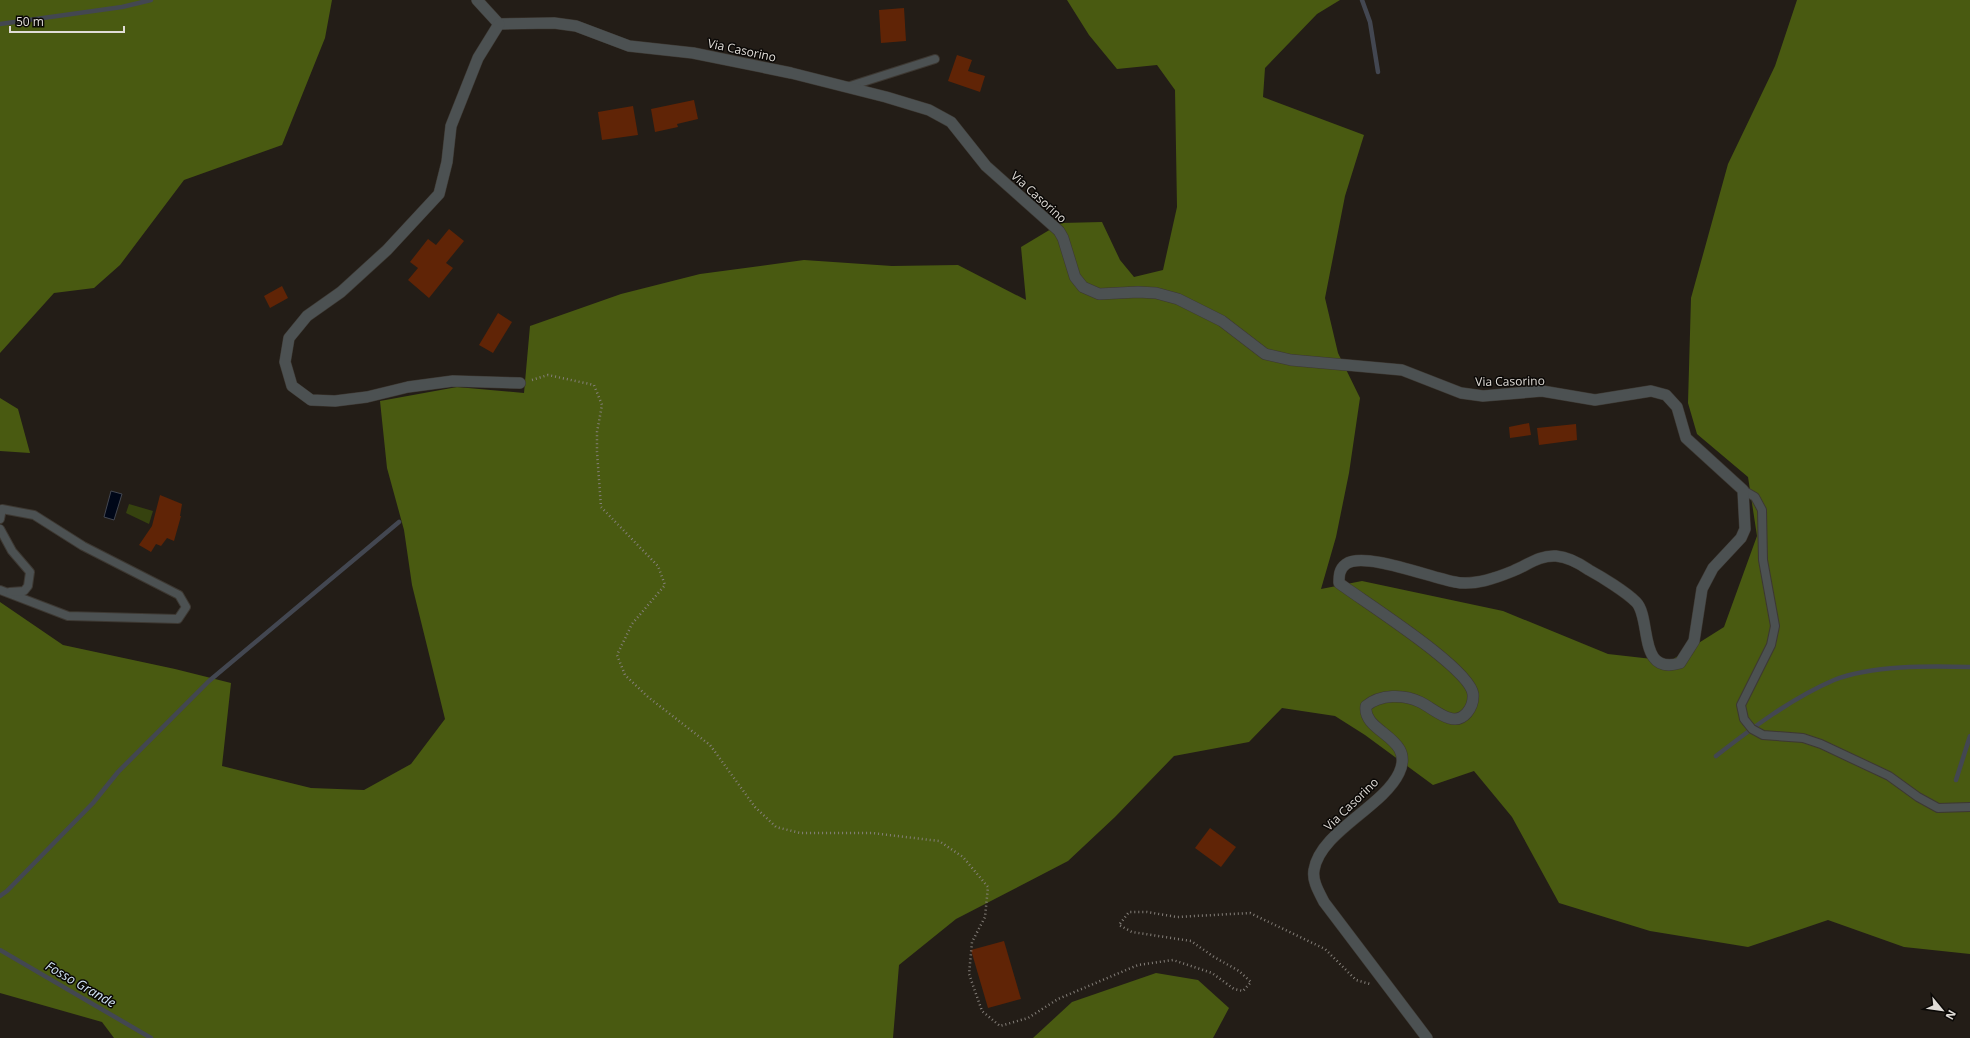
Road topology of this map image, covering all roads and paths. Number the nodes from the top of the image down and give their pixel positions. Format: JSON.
{"nodes":[{"id":1,"x":477,"y":0,"type":"edge"},
{"id":2,"x":499,"y":24,"type":"junction"},
{"id":3,"x":935,"y":59,"type":"dead end"},
{"id":4,"x":846,"y":87,"type":"junction"},
{"id":5,"x":520,"y":383,"type":"joint"},
{"id":6,"x":1743,"y":490,"type":"junction"},
{"id":7,"x":0,"y":519,"type":"edge"},
{"id":8,"x":0,"y":529,"type":"edge"},
{"id":9,"x":4,"y":591,"type":"edge"},
{"id":10,"x":1970,"y":807,"type":"edge"},
{"id":11,"x":1392,"y":991,"type":"junction"},
{"id":12,"x":1427,"y":1038,"type":"edge"}],
"edges":[{"from":1,"to":2,"type":"street"},
{"from":2,"to":4,"type":"street","name":"Via Casorino"},
{"from":2,"to":5,"type":"street"},
{"from":3,"to":4,"type":"lane"},
{"from":4,"to":6,"type":"street","name":"Via Casorino"},
{"from":5,"to":11,"type":"path"},
{"from":6,"to":10,"type":"lane"},
{"from":6,"to":11,"type":"street","name":"Via Casorino"},
{"from":7,"to":9,"type":"lane"},
{"from":8,"to":9,"type":"lane"},
{"from":11,"to":12,"type":"street","name":"Via Casorino"}]}
